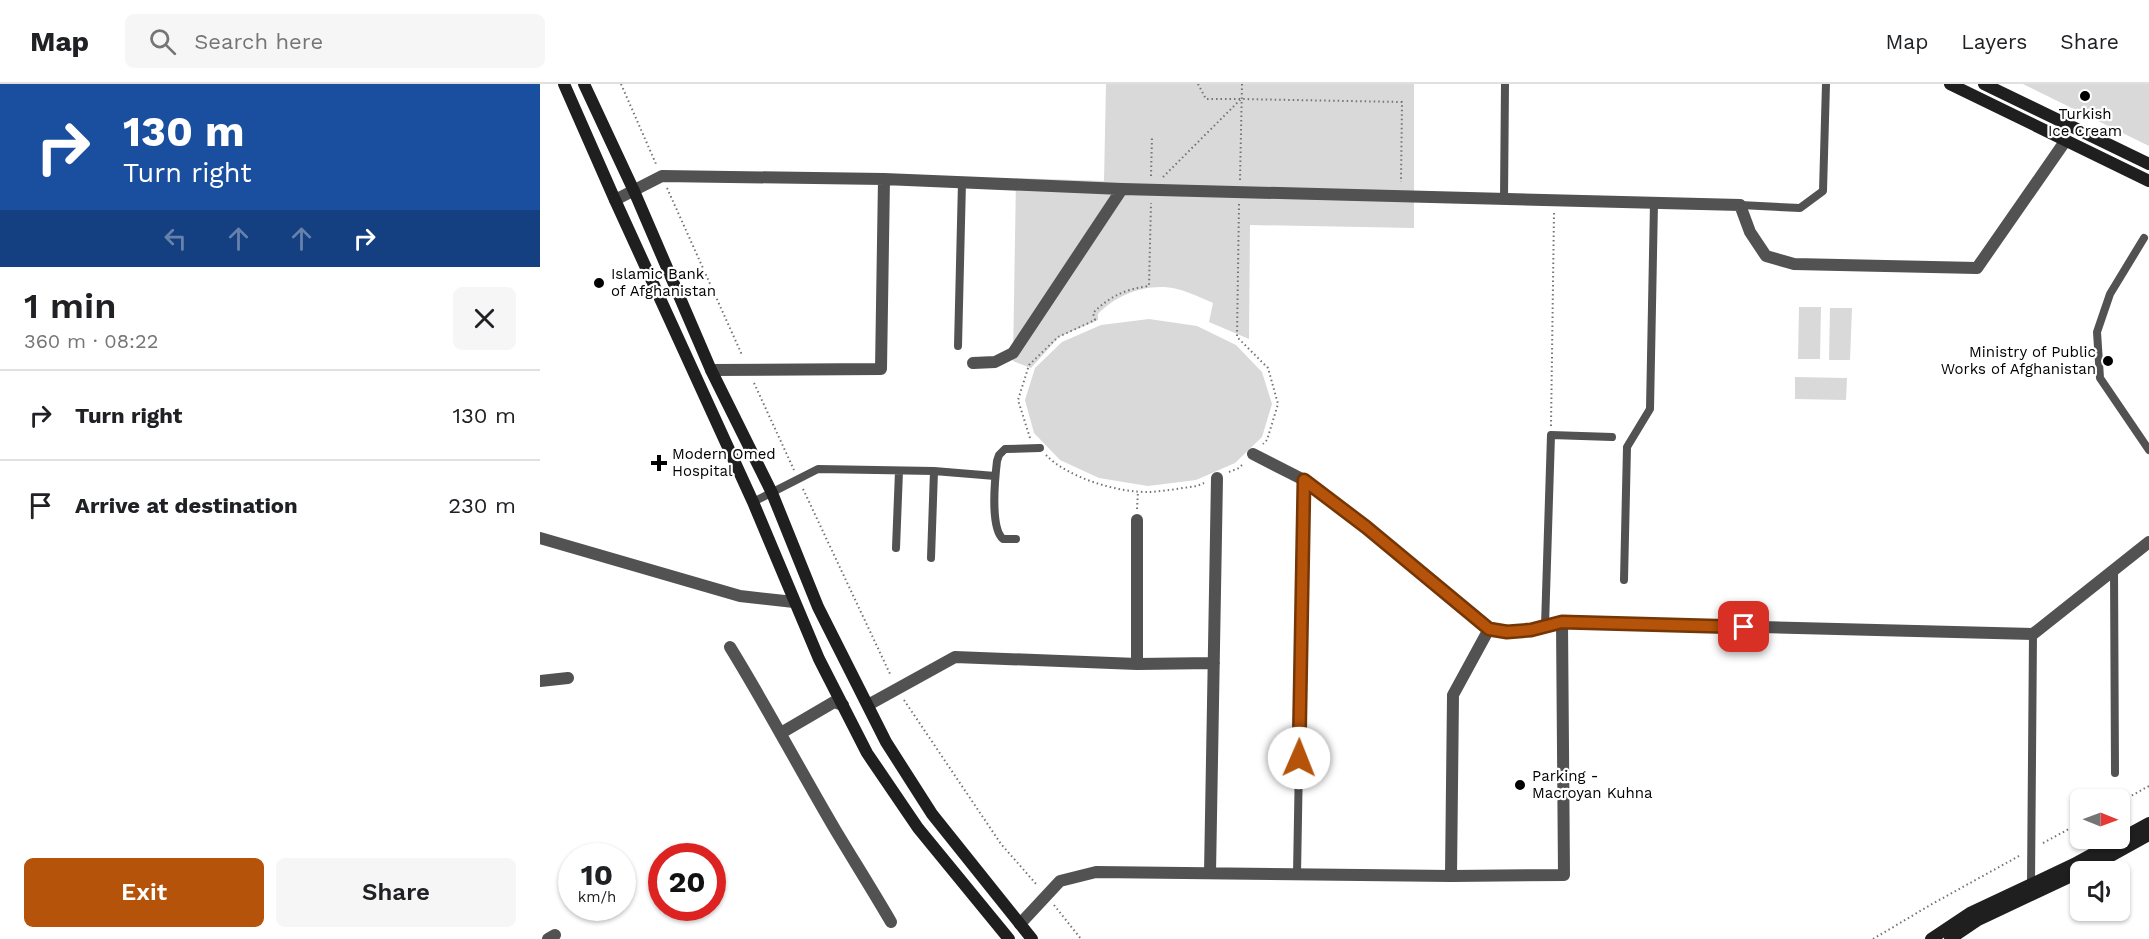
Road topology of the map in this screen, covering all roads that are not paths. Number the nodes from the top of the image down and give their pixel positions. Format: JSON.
{"nodes":[{"id":1,"x":564,"y":84,"type":"edge"},
{"id":2,"x":584,"y":84,"type":"edge"},
{"id":3,"x":1505,"y":84,"type":"edge"},
{"id":4,"x":1826,"y":84,"type":"edge"},
{"id":5,"x":1950,"y":84,"type":"edge"},
{"id":6,"x":1984,"y":84,"type":"edge"},
{"id":7,"x":2066,"y":140,"type":"junction"},
{"id":8,"x":2149,"y":164,"type":"edge"},
{"id":9,"x":884,"y":179,"type":"junction"},
{"id":10,"x":2149,"y":181,"type":"edge"},
{"id":11,"x":962,"y":182,"type":"junction"},
{"id":12,"x":1122,"y":189,"type":"junction"},
{"id":13,"x":634,"y":190,"type":"junction"},
{"id":14,"x":615,"y":200,"type":"junction"},
{"id":15,"x":1504,"y":200,"type":"junction"},
{"id":16,"x":1654,"y":203,"type":"junction"},
{"id":17,"x":1740,"y":205,"type":"junction"},
{"id":18,"x":2144,"y":238,"type":"dead end"},
{"id":19,"x":957,"y":346,"type":"dead end"},
{"id":20,"x":973,"y":363,"type":"dead end"},
{"id":21,"x":711,"y":370,"type":"junction"},
{"id":22,"x":1612,"y":437,"type":"dead end"},
{"id":23,"x":1040,"y":448,"type":"road end"},
{"id":24,"x":2149,"y":450,"type":"edge"},
{"id":25,"x":1253,"y":454,"type":"road end"},
{"id":26,"x":900,"y":471,"type":"junction"},
{"id":27,"x":934,"y":471,"type":"junction"},
{"id":28,"x":995,"y":476,"type":"junction"},
{"id":29,"x":1217,"y":478,"type":"road end"},
{"id":30,"x":1304,"y":480,"type":"junction"},
{"id":31,"x":772,"y":493,"type":"junction"},
{"id":32,"x":753,"y":502,"type":"junction"},
{"id":33,"x":1137,"y":520,"type":"road end"},
{"id":34,"x":540,"y":538,"type":"edge"},
{"id":35,"x":1016,"y":539,"type":"dead end"},
{"id":36,"x":2149,"y":542,"type":"edge"},
{"id":37,"x":896,"y":548,"type":"dead end"},
{"id":38,"x":931,"y":558,"type":"dead end"},
{"id":39,"x":2114,"y":569,"type":"junction"},
{"id":40,"x":1624,"y":580,"type":"dead end"},
{"id":41,"x":794,"y":602,"type":"junction"},
{"id":42,"x":1562,"y":622,"type":"junction"},
{"id":43,"x":1545,"y":627,"type":"junction"},
{"id":44,"x":1489,"y":629,"type":"junction"},
{"id":45,"x":2033,"y":634,"type":"junction"},
{"id":46,"x":730,"y":647,"type":"dead end"},
{"id":47,"x":1214,"y":663,"type":"junction"},
{"id":48,"x":1137,"y":664,"type":"junction"},
{"id":49,"x":568,"y":678,"type":"dead end"},
{"id":50,"x":540,"y":681,"type":"edge"},
{"id":51,"x":843,"y":705,"type":"junction"},
{"id":52,"x":868,"y":705,"type":"junction"},
{"id":53,"x":781,"y":733,"type":"junction"},
{"id":54,"x":2115,"y":774,"type":"dead end"},
{"id":55,"x":2149,"y":823,"type":"edge"},
{"id":56,"x":2149,"y":835,"type":"edge"},
{"id":57,"x":2101,"y":861,"type":"edge"},
{"id":58,"x":1210,"y":873,"type":"junction"},
{"id":59,"x":1297,"y":874,"type":"junction"},
{"id":60,"x":1451,"y":876,"type":"junction"},
{"id":61,"x":2070,"y":877,"type":"edge"},
{"id":62,"x":2031,"y":884,"type":"junction"},
{"id":63,"x":891,"y":922,"type":"dead end"},
{"id":64,"x":1020,"y":924,"type":"junction"},
{"id":65,"x":1009,"y":939,"type":"edge"},
{"id":66,"x":1032,"y":939,"type":"edge"},
{"id":67,"x":1930,"y":939,"type":"edge"},
{"id":68,"x":1950,"y":939,"type":"edge"}],
"edges":[{"from":1,"to":14,"type":"main road"},
{"from":2,"to":13,"type":"main road"},
{"from":3,"to":15,"type":"lane"},
{"from":4,"to":17,"type":"lane"},
{"from":5,"to":7,"type":"main road"},
{"from":6,"to":8,"type":"main road"},
{"from":7,"to":10,"type":"main road"},
{"from":7,"to":17,"type":"street"},
{"from":9,"to":11,"type":"street"},
{"from":9,"to":13,"type":"street"},
{"from":9,"to":21,"type":"street"},
{"from":11,"to":12,"type":"street"},
{"from":11,"to":19,"type":"lane"},
{"from":12,"to":15,"type":"street"},
{"from":12,"to":20,"type":"street"},
{"from":13,"to":14,"type":"street"},
{"from":13,"to":21,"type":"main road"},
{"from":14,"to":32,"type":"main road"},
{"from":15,"to":16,"type":"street"},
{"from":16,"to":17,"type":"street"},
{"from":16,"to":40,"type":"lane"},
{"from":18,"to":24,"type":"lane"},
{"from":21,"to":31,"type":"main road"},
{"from":22,"to":43,"type":"lane"},
{"from":23,"to":28,"type":"lane"},
{"from":25,"to":30,"type":"street"},
{"from":26,"to":27,"type":"lane"},
{"from":26,"to":31,"type":"lane"},
{"from":26,"to":37,"type":"lane"},
{"from":27,"to":28,"type":"lane"},
{"from":27,"to":38,"type":"lane"},
{"from":28,"to":35,"type":"lane"},
{"from":29,"to":47,"type":"street"},
{"from":30,"to":44,"type":"street"},
{"from":30,"to":59,"type":"lane"},
{"from":31,"to":32,"type":"lane"},
{"from":31,"to":52,"type":"main road"},
{"from":32,"to":41,"type":"main road"},
{"from":33,"to":48,"type":"street"},
{"from":34,"to":41,"type":"street"},
{"from":36,"to":39,"type":"street"},
{"from":39,"to":45,"type":"street"},
{"from":39,"to":54,"type":"lane"},
{"from":41,"to":51,"type":"main road"},
{"from":42,"to":43,"type":"street"},
{"from":42,"to":45,"type":"street"},
{"from":42,"to":60,"type":"street"},
{"from":43,"to":44,"type":"street"},
{"from":44,"to":60,"type":"street"},
{"from":45,"to":62,"type":"lane"},
{"from":46,"to":53,"type":"street"},
{"from":47,"to":48,"type":"street"},
{"from":47,"to":58,"type":"street"},
{"from":48,"to":52,"type":"street"},
{"from":49,"to":50,"type":"street"},
{"from":51,"to":53,"type":"street"},
{"from":51,"to":65,"type":"main road"},
{"from":52,"to":64,"type":"main road"},
{"from":53,"to":63,"type":"street"},
{"from":55,"to":62,"type":"main road"},
{"from":56,"to":57,"type":"main road"},
{"from":58,"to":59,"type":"street"},
{"from":58,"to":64,"type":"street"},
{"from":59,"to":60,"type":"street"},
{"from":61,"to":68,"type":"main road"},
{"from":62,"to":67,"type":"main road"},
{"from":64,"to":66,"type":"main road"}]}
